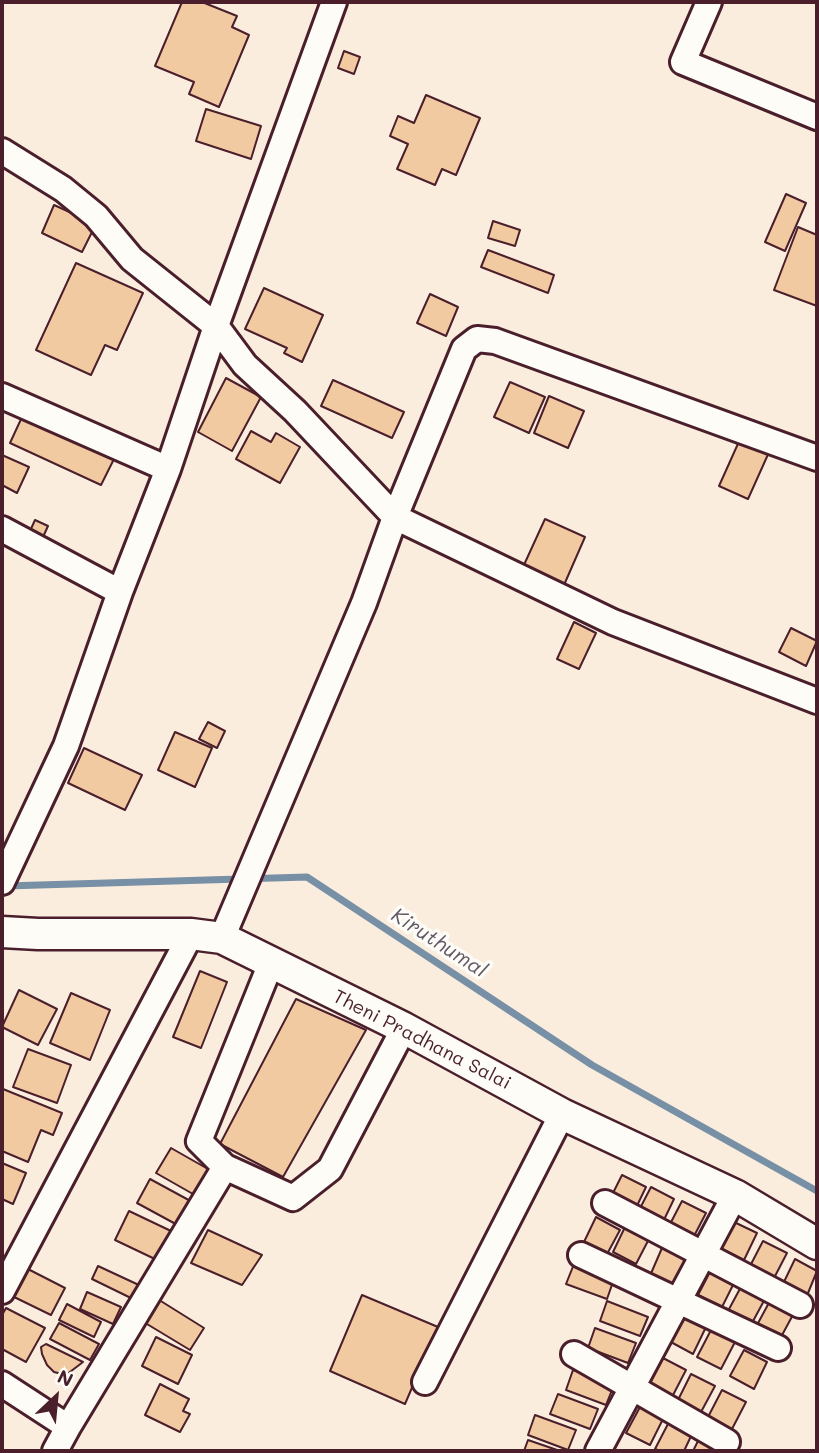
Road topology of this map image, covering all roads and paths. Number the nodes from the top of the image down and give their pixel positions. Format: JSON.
{"nodes":[{"id":1,"x":334,"y":2,"type":"edge"},
{"id":2,"x":709,"y":2,"type":"edge"},
{"id":3,"x":817,"y":117,"type":"edge"},
{"id":4,"x":2,"y":151,"type":"edge"},
{"id":5,"x":216,"y":326,"type":"junction"},
{"id":6,"x":2,"y":396,"type":"edge"},
{"id":7,"x":817,"y":458,"type":"edge"},
{"id":8,"x":168,"y":469,"type":"junction"},
{"id":9,"x":395,"y":517,"type":"junction"},
{"id":10,"x":2,"y":529,"type":"edge"},
{"id":11,"x":120,"y":592,"type":"junction"},
{"id":12,"x":817,"y":701,"type":"edge"},
{"id":13,"x":3,"y":879,"type":"edge"},
{"id":14,"x":226,"y":927,"type":"junction"},
{"id":15,"x":2,"y":932,"type":"edge"},
{"id":16,"x":191,"y":934,"type":"junction"},
{"id":17,"x":271,"y":963,"type":"junction"},
{"id":18,"x":404,"y":1028,"type":"junction"},
{"id":19,"x":562,"y":1114,"type":"junction"},
{"id":20,"x":225,"y":1167,"type":"junction"},
{"id":21,"x":735,"y":1195,"type":"junction"},
{"id":22,"x":605,"y":1203,"type":"dead end"},
{"id":23,"x":817,"y":1244,"type":"edge"},
{"id":24,"x":581,"y":1255,"type":"dead end"},
{"id":25,"x":703,"y":1255,"type":"junction"},
{"id":26,"x":2,"y":1291,"type":"edge"},
{"id":27,"x":678,"y":1301,"type":"junction"},
{"id":28,"x":800,"y":1306,"type":"dead end"},
{"id":29,"x":778,"y":1348,"type":"dead end"},
{"id":30,"x":574,"y":1354,"type":"dead end"},
{"id":31,"x":425,"y":1382,"type":"dead end"},
{"id":32,"x":2,"y":1384,"type":"edge"},
{"id":33,"x":632,"y":1387,"type":"junction"},
{"id":34,"x":68,"y":1427,"type":"junction"},
{"id":35,"x":727,"y":1442,"type":"dead end"},
{"id":36,"x":55,"y":1451,"type":"edge"},
{"id":37,"x":598,"y":1451,"type":"edge"}],
"edges":[{"from":1,"to":5,"type":"street"},
{"from":2,"to":3,"type":"street"},
{"from":4,"to":5,"type":"street"},
{"from":5,"to":8,"type":"street"},
{"from":5,"to":9,"type":"street"},
{"from":6,"to":8,"type":"street"},
{"from":7,"to":9,"type":"street"},
{"from":8,"to":11,"type":"street"},
{"from":9,"to":12,"type":"street"},
{"from":9,"to":14,"type":"street"},
{"from":10,"to":11,"type":"street"},
{"from":11,"to":13,"type":"street"},
{"from":14,"to":16,"type":"main road","name":"Theni Pradhana Salai"},
{"from":14,"to":17,"type":"main road","name":"Theni Pradhana Salai"},
{"from":15,"to":16,"type":"main road","name":"Theni Pradhana Salai"},
{"from":16,"to":26,"type":"street"},
{"from":17,"to":18,"type":"main road","name":"Theni Pradhana Salai"},
{"from":17,"to":20,"type":"street"},
{"from":18,"to":19,"type":"main road","name":"Theni Pradhana Salai"},
{"from":18,"to":20,"type":"street"},
{"from":19,"to":21,"type":"main road","name":"Theni Pradhana Salai"},
{"from":19,"to":31,"type":"street"},
{"from":20,"to":34,"type":"street"},
{"from":21,"to":23,"type":"main road","name":"Theni Pradhana Salai"},
{"from":21,"to":25,"type":"street"},
{"from":22,"to":25,"type":"street"},
{"from":24,"to":27,"type":"street"},
{"from":25,"to":27,"type":"street"},
{"from":25,"to":28,"type":"street"},
{"from":27,"to":29,"type":"street"},
{"from":27,"to":33,"type":"street"},
{"from":30,"to":33,"type":"street"},
{"from":32,"to":34,"type":"street"},
{"from":33,"to":35,"type":"street"},
{"from":33,"to":37,"type":"street"},
{"from":34,"to":36,"type":"street"}]}
